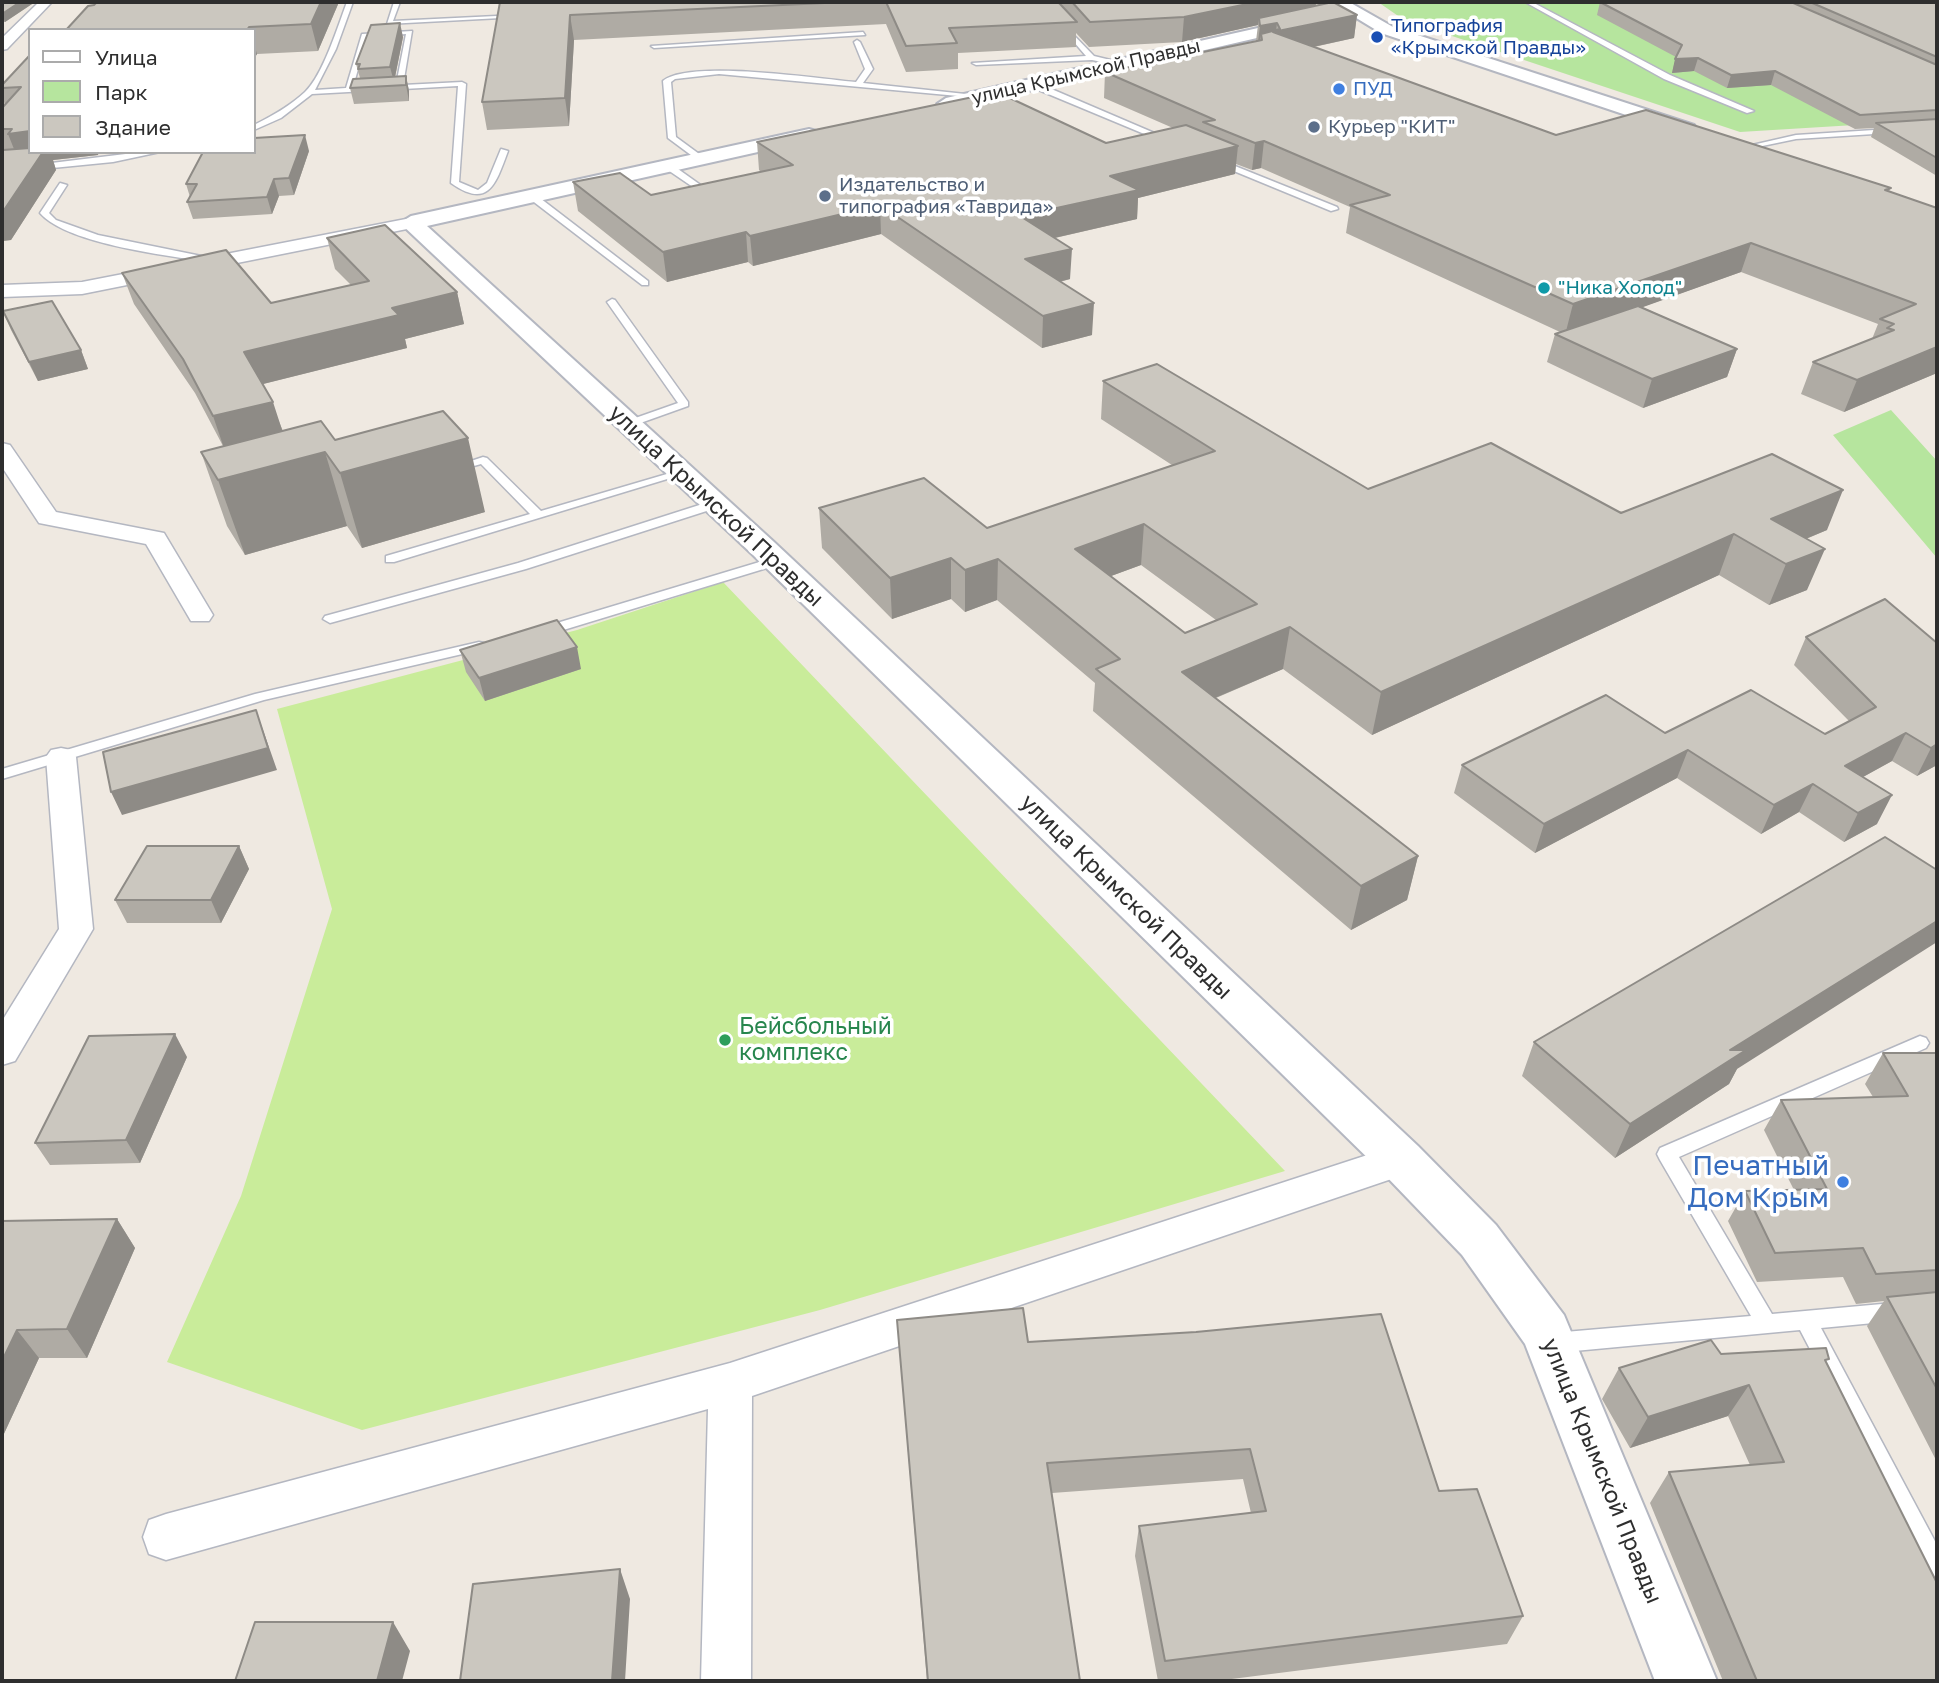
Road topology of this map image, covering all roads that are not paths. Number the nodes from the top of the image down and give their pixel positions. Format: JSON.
{"nodes":[{"id":1,"x":46,"y":2,"type":"edge"},
{"id":2,"x":350,"y":2,"type":"edge"},
{"id":3,"x":397,"y":2,"type":"edge"},
{"id":4,"x":1528,"y":2,"type":"edge"},
{"id":5,"x":1345,"y":7,"type":"edge"},
{"id":6,"x":523,"y":17,"type":"edge"},
{"id":7,"x":1074,"y":21,"type":"edge"},
{"id":8,"x":863,"y":34,"type":"dead end"},
{"id":9,"x":857,"y":42,"type":"dead end"},
{"id":10,"x":4,"y":43,"type":"edge"},
{"id":11,"x":713,"y":43,"type":"junction"},
{"id":12,"x":654,"y":46,"type":"edge"},
{"id":13,"x":715,"y":52,"type":"dead end"},
{"id":14,"x":1092,"y":58,"type":"junction"},
{"id":15,"x":717,"y":62,"type":"dead end"},
{"id":16,"x":976,"y":63,"type":"dead end"},
{"id":17,"x":1123,"y":64,"type":"junction"},
{"id":18,"x":719,"y":72,"type":"junction"},
{"id":19,"x":1032,"y":84,"type":"junction"},
{"id":20,"x":858,"y":85,"type":"junction"},
{"id":21,"x":399,"y":88,"type":"junction"},
{"id":22,"x":349,"y":90,"type":"junction"},
{"id":23,"x":310,"y":92,"type":"junction"},
{"id":24,"x":980,"y":96,"type":"junction"},
{"id":25,"x":914,"y":111,"type":"edge"},
{"id":26,"x":1750,"y":111,"type":"dead end"},
{"id":27,"x":256,"y":127,"type":"edge"},
{"id":28,"x":1937,"y":128,"type":"edge"},
{"id":29,"x":821,"y":132,"type":"edge"},
{"id":30,"x":1703,"y":135,"type":"edge"},
{"id":31,"x":1737,"y":146,"type":"joint"},
{"id":32,"x":1183,"y":147,"type":"edge"},
{"id":33,"x":504,"y":151,"type":"dead end"},
{"id":34,"x":145,"y":154,"type":"edge"},
{"id":35,"x":1208,"y":157,"type":"edge"},
{"id":36,"x":702,"y":159,"type":"junction"},
{"id":37,"x":1782,"y":161,"type":"edge"},
{"id":38,"x":668,"y":166,"type":"junction"},
{"id":39,"x":2,"y":171,"type":"edge"},
{"id":40,"x":64,"y":185,"type":"dead end"},
{"id":41,"x":533,"y":197,"type":"junction"},
{"id":42,"x":716,"y":199,"type":"edge"},
{"id":43,"x":482,"y":200,"type":"junction"},
{"id":44,"x":1334,"y":209,"type":"dead end"},
{"id":45,"x":411,"y":223,"type":"junction"},
{"id":46,"x":225,"y":261,"type":"junction"},
{"id":47,"x":645,"y":283,"type":"dead end"},
{"id":48,"x":2,"y":290,"type":"edge"},
{"id":49,"x":24,"y":292,"type":"junction"},
{"id":50,"x":612,"y":302,"type":"dead end"},
{"id":51,"x":2,"y":307,"type":"edge"},
{"id":52,"x":628,"y":424,"type":"junction"},
{"id":53,"x":2,"y":450,"type":"edge"},
{"id":54,"x":444,"y":471,"type":"edge"},
{"id":55,"x":681,"y":473,"type":"junction"},
{"id":56,"x":715,"y":504,"type":"junction"},
{"id":57,"x":538,"y":515,"type":"junction"},
{"id":58,"x":390,"y":559,"type":"dead end"},
{"id":59,"x":776,"y":561,"type":"junction"},
{"id":60,"x":200,"y":615,"type":"dead end"},
{"id":61,"x":330,"y":619,"type":"dead end"},
{"id":62,"x":526,"y":636,"type":"edge"},
{"id":63,"x":499,"y":642,"type":"edge"},
{"id":64,"x":61,"y":757,"type":"junction"},
{"id":65,"x":2,"y":774,"type":"edge"},
{"id":66,"x":1920,"y":1043,"type":"dead end"},
{"id":67,"x":2,"y":1051,"type":"edge"},
{"id":68,"x":1401,"y":1160,"type":"junction"},
{"id":69,"x":1937,"y":1308,"type":"edge"},
{"id":70,"x":1806,"y":1320,"type":"junction"},
{"id":71,"x":1768,"y":1324,"type":"junction"},
{"id":72,"x":1551,"y":1344,"type":"junction"},
{"id":73,"x":730,"y":1384,"type":"junction"},
{"id":74,"x":166,"y":1537,"type":"dead end"},
{"id":75,"x":1937,"y":1569,"type":"edge"},
{"id":76,"x":726,"y":1681,"type":"edge"},
{"id":77,"x":1686,"y":1681,"type":"edge"}],
"edges":[{"from":1,"to":10,"type":"street"},
{"from":2,"to":23,"type":"lane"},
{"from":3,"to":6,"type":"lane"},
{"from":4,"to":26,"type":"lane"},
{"from":5,"to":17,"type":"street","name":"улица Крымской Правды"},
{"from":5,"to":30,"type":"street"},
{"from":7,"to":14,"type":"lane"},
{"from":8,"to":11,"type":"lane"},
{"from":9,"to":20,"type":"lane"},
{"from":11,"to":12,"type":"lane"},
{"from":11,"to":13,"type":"lane"},
{"from":14,"to":16,"type":"lane"},
{"from":14,"to":17,"type":"lane"},
{"from":15,"to":18,"type":"lane"},
{"from":17,"to":19,"type":"street","name":"улица Крымской Правды"},
{"from":18,"to":20,"type":"lane"},
{"from":18,"to":36,"type":"lane"},
{"from":19,"to":24,"type":"street","name":"улица Крымской Правды"},
{"from":19,"to":32,"type":"lane"},
{"from":20,"to":24,"type":"lane"},
{"from":21,"to":22,"type":"lane"},
{"from":21,"to":22,"type":"lane"},
{"from":21,"to":43,"type":"lane"},
{"from":22,"to":23,"type":"lane"},
{"from":23,"to":27,"type":"lane"},
{"from":24,"to":25,"type":"street","name":"улица Крымской Правды"},
{"from":28,"to":31,"type":"lane"},
{"from":29,"to":36,"type":"street"},
{"from":31,"to":37,"type":"street"},
{"from":33,"to":43,"type":"lane"},
{"from":34,"to":39,"type":"lane"},
{"from":35,"to":44,"type":"lane"},
{"from":36,"to":38,"type":"street"},
{"from":38,"to":41,"type":"street"},
{"from":38,"to":42,"type":"lane"},
{"from":40,"to":46,"type":"lane"},
{"from":41,"to":43,"type":"street"},
{"from":41,"to":47,"type":"lane"},
{"from":43,"to":45,"type":"street"},
{"from":45,"to":46,"type":"street"},
{"from":45,"to":52,"type":"street","name":"улица Крымской Правды"},
{"from":46,"to":49,"type":"street"},
{"from":48,"to":49,"type":"street"},
{"from":49,"to":51,"type":"street"},
{"from":50,"to":52,"type":"lane"},
{"from":52,"to":55,"type":"street","name":"улица Крымской Правды"},
{"from":53,"to":60,"type":"street"},
{"from":54,"to":57,"type":"lane"},
{"from":55,"to":56,"type":"street","name":"улица Крымской Правды"},
{"from":55,"to":57,"type":"lane"},
{"from":56,"to":59,"type":"street","name":"улица Крымской Правды"},
{"from":56,"to":61,"type":"lane"},
{"from":57,"to":58,"type":"lane"},
{"from":59,"to":62,"type":"lane"},
{"from":59,"to":68,"type":"street","name":"улица Крымской Правды"},
{"from":63,"to":64,"type":"lane"},
{"from":64,"to":65,"type":"lane"},
{"from":64,"to":67,"type":"street"},
{"from":66,"to":71,"type":"lane"},
{"from":68,"to":72,"type":"street","name":"улица Крымской Правды"},
{"from":68,"to":73,"type":"street"},
{"from":69,"to":70,"type":"lane"},
{"from":70,"to":71,"type":"lane"},
{"from":70,"to":75,"type":"lane"},
{"from":71,"to":72,"type":"lane"},
{"from":72,"to":77,"type":"street","name":"улица Крымской Правды"},
{"from":73,"to":74,"type":"street"},
{"from":73,"to":76,"type":"street"}]}
